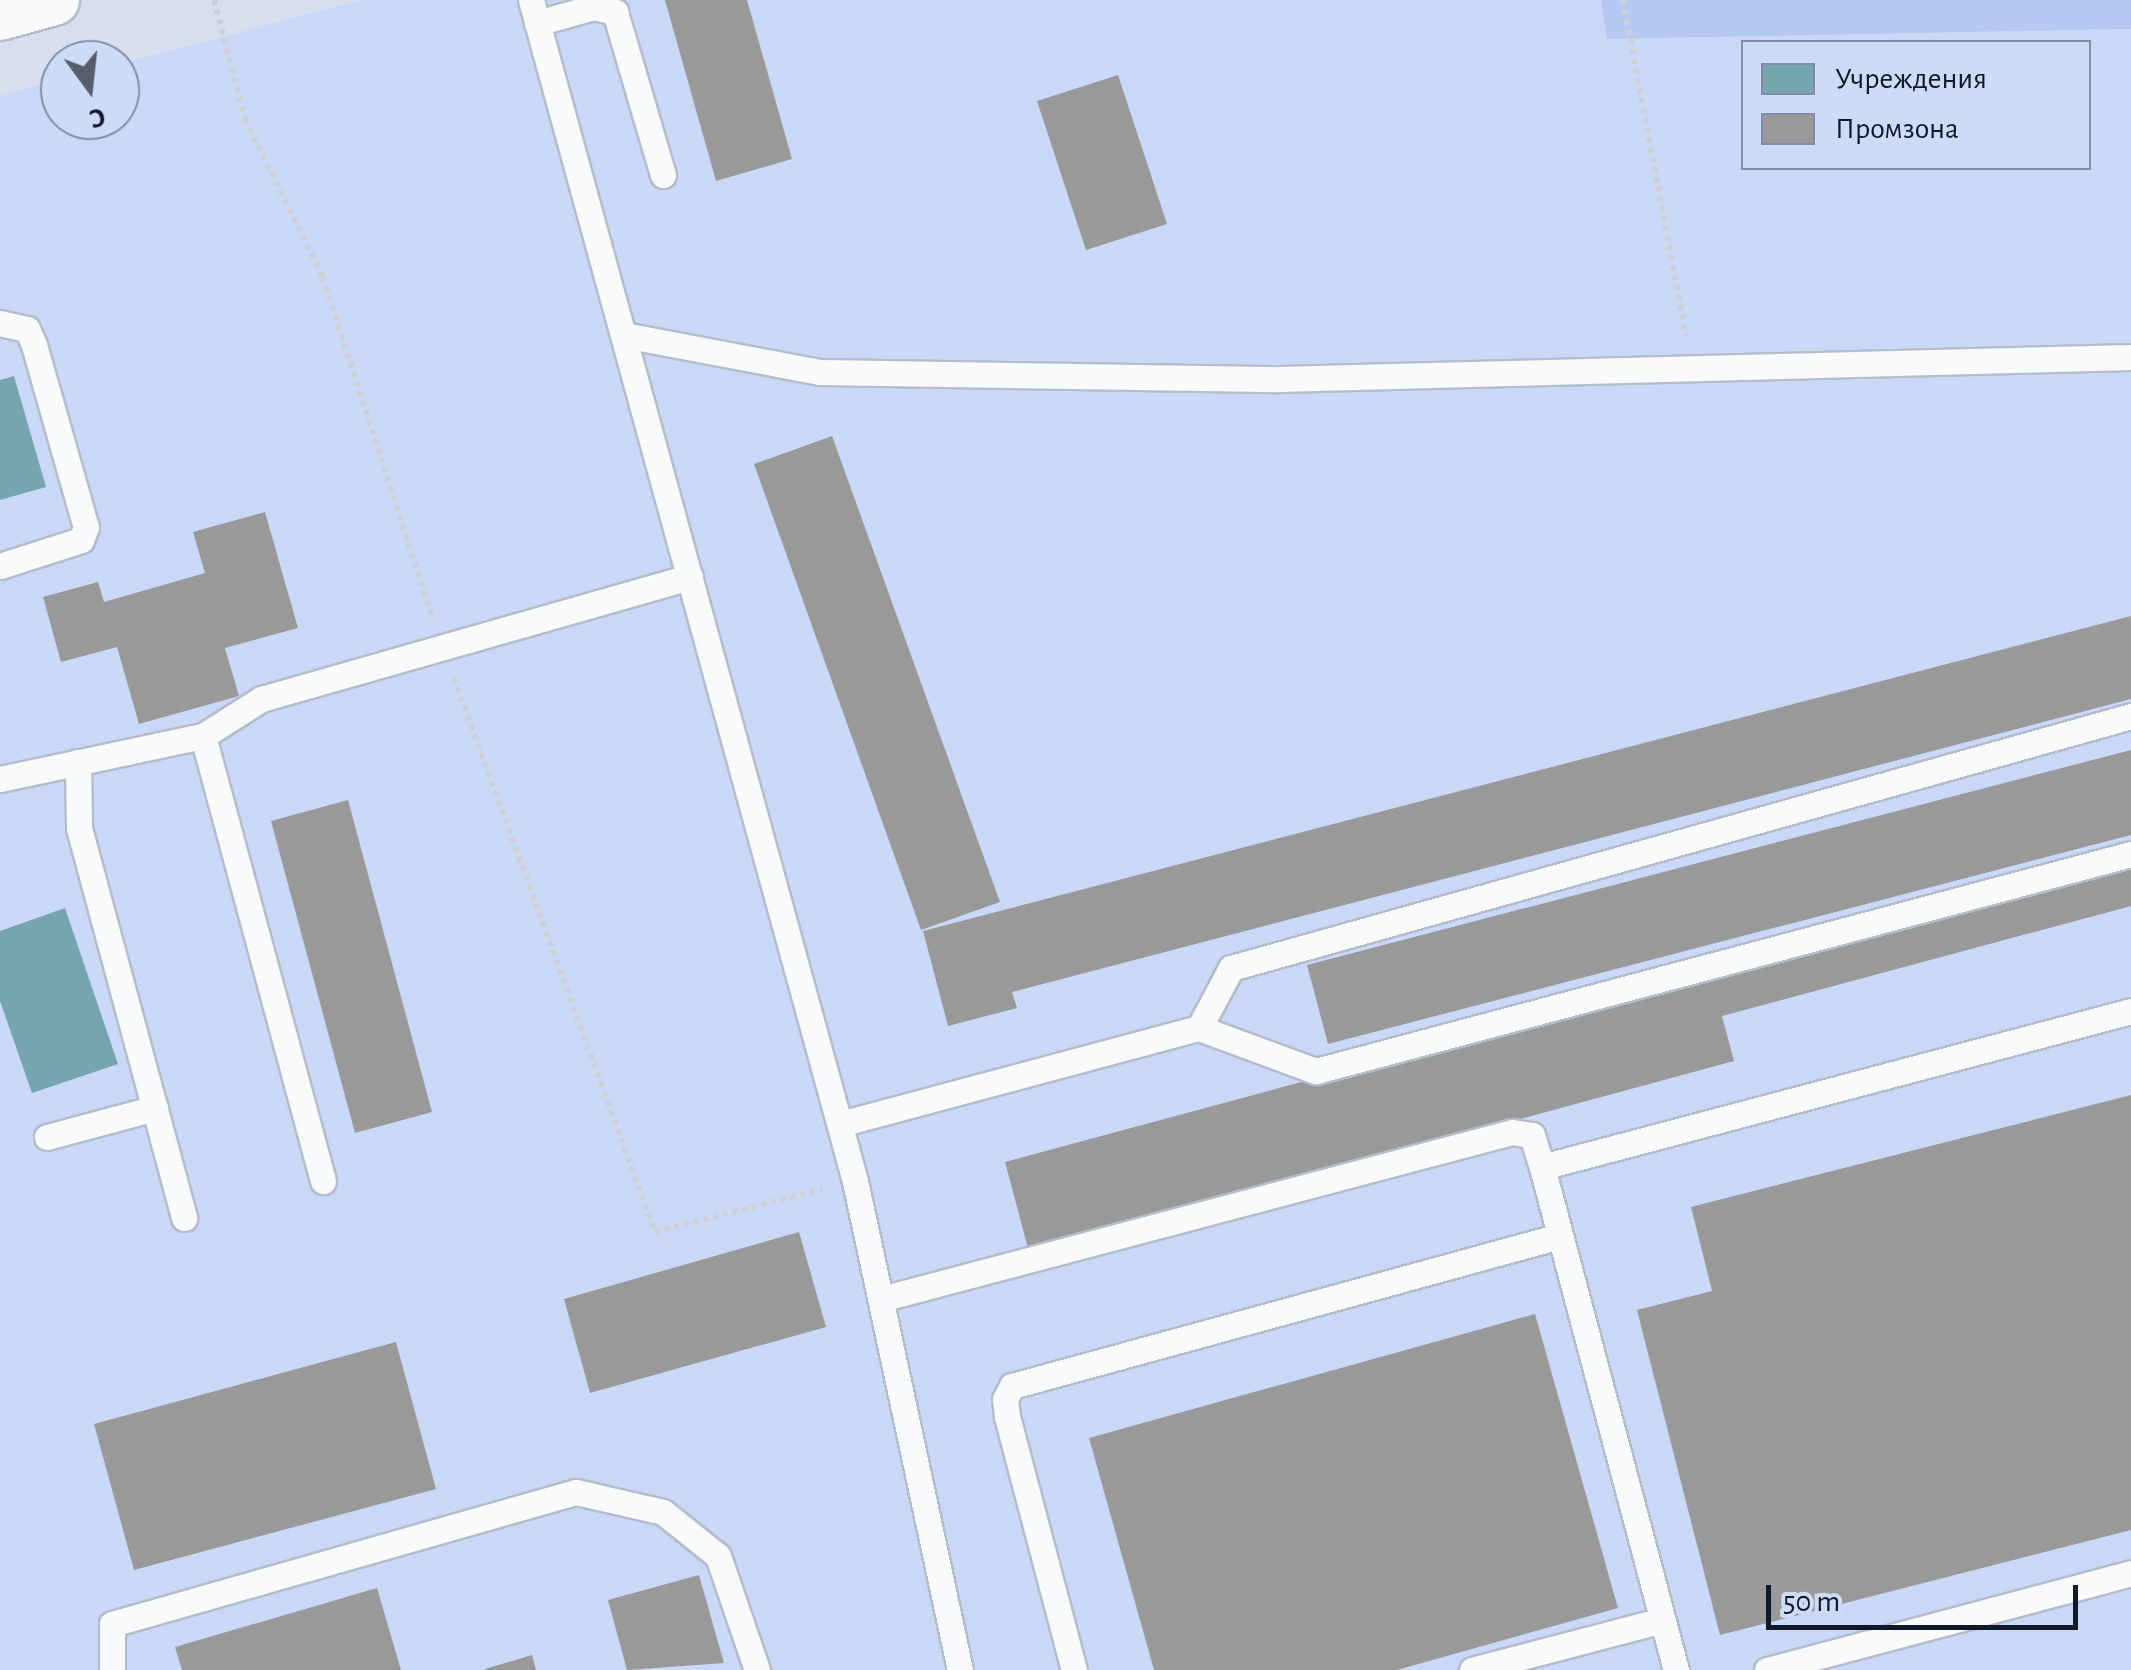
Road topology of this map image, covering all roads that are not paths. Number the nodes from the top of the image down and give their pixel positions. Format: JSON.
{"nodes":[{"id":1,"x":54,"y":0,"type":"edge"},
{"id":2,"x":534,"y":12,"type":"edge"},
{"id":3,"x":0,"y":15,"type":"edge"},
{"id":4,"x":664,"y":175,"type":"dead end"},
{"id":5,"x":0,"y":322,"type":"edge"},
{"id":6,"x":624,"y":335,"type":"junction"},
{"id":7,"x":2131,"y":357,"type":"edge"},
{"id":8,"x":0,"y":566,"type":"edge"},
{"id":9,"x":690,"y":577,"type":"junction"},
{"id":10,"x":2131,"y":716,"type":"edge"},
{"id":11,"x":203,"y":736,"type":"junction"},
{"id":12,"x":78,"y":762,"type":"junction"},
{"id":13,"x":0,"y":778,"type":"edge"},
{"id":14,"x":2131,"y":854,"type":"edge"},
{"id":15,"x":2131,"y":1011,"type":"edge"},
{"id":16,"x":1199,"y":1028,"type":"junction"},
{"id":17,"x":155,"y":1108,"type":"junction"},
{"id":18,"x":840,"y":1124,"type":"junction"},
{"id":19,"x":47,"y":1137,"type":"dead end"},
{"id":20,"x":1542,"y":1167,"type":"junction"},
{"id":21,"x":323,"y":1181,"type":"dead end"},
{"id":22,"x":184,"y":1218,"type":"dead end"},
{"id":23,"x":1560,"y":1236,"type":"junction"},
{"id":24,"x":880,"y":1299,"type":"junction"},
{"id":25,"x":2131,"y":1573,"type":"edge"},
{"id":26,"x":1662,"y":1620,"type":"junction"},
{"id":27,"x":112,"y":1670,"type":"edge"},
{"id":28,"x":757,"y":1670,"type":"edge"},
{"id":29,"x":960,"y":1670,"type":"edge"},
{"id":30,"x":1074,"y":1670,"type":"edge"},
{"id":31,"x":1472,"y":1670,"type":"edge"},
{"id":32,"x":1676,"y":1670,"type":"edge"},
{"id":33,"x":1767,"y":1670,"type":"edge"}],
"edges":[{"from":1,"to":3,"type":"street"},
{"from":2,"to":4,"type":"lane"},
{"from":2,"to":6,"type":"lane"},
{"from":5,"to":8,"type":"lane"},
{"from":6,"to":7,"type":"lane"},
{"from":6,"to":9,"type":"lane"},
{"from":9,"to":11,"type":"lane"},
{"from":9,"to":18,"type":"lane"},
{"from":10,"to":16,"type":"lane"},
{"from":11,"to":12,"type":"lane"},
{"from":11,"to":21,"type":"lane"},
{"from":12,"to":13,"type":"lane"},
{"from":12,"to":17,"type":"lane"},
{"from":14,"to":16,"type":"lane"},
{"from":15,"to":20,"type":"lane"},
{"from":16,"to":18,"type":"lane"},
{"from":17,"to":19,"type":"lane"},
{"from":17,"to":22,"type":"lane"},
{"from":18,"to":24,"type":"lane"},
{"from":20,"to":23,"type":"lane"},
{"from":20,"to":24,"type":"lane"},
{"from":23,"to":26,"type":"lane"},
{"from":23,"to":30,"type":"lane"},
{"from":24,"to":29,"type":"lane"},
{"from":25,"to":33,"type":"lane"},
{"from":26,"to":31,"type":"lane"},
{"from":26,"to":32,"type":"lane"},
{"from":27,"to":28,"type":"lane"}]}
